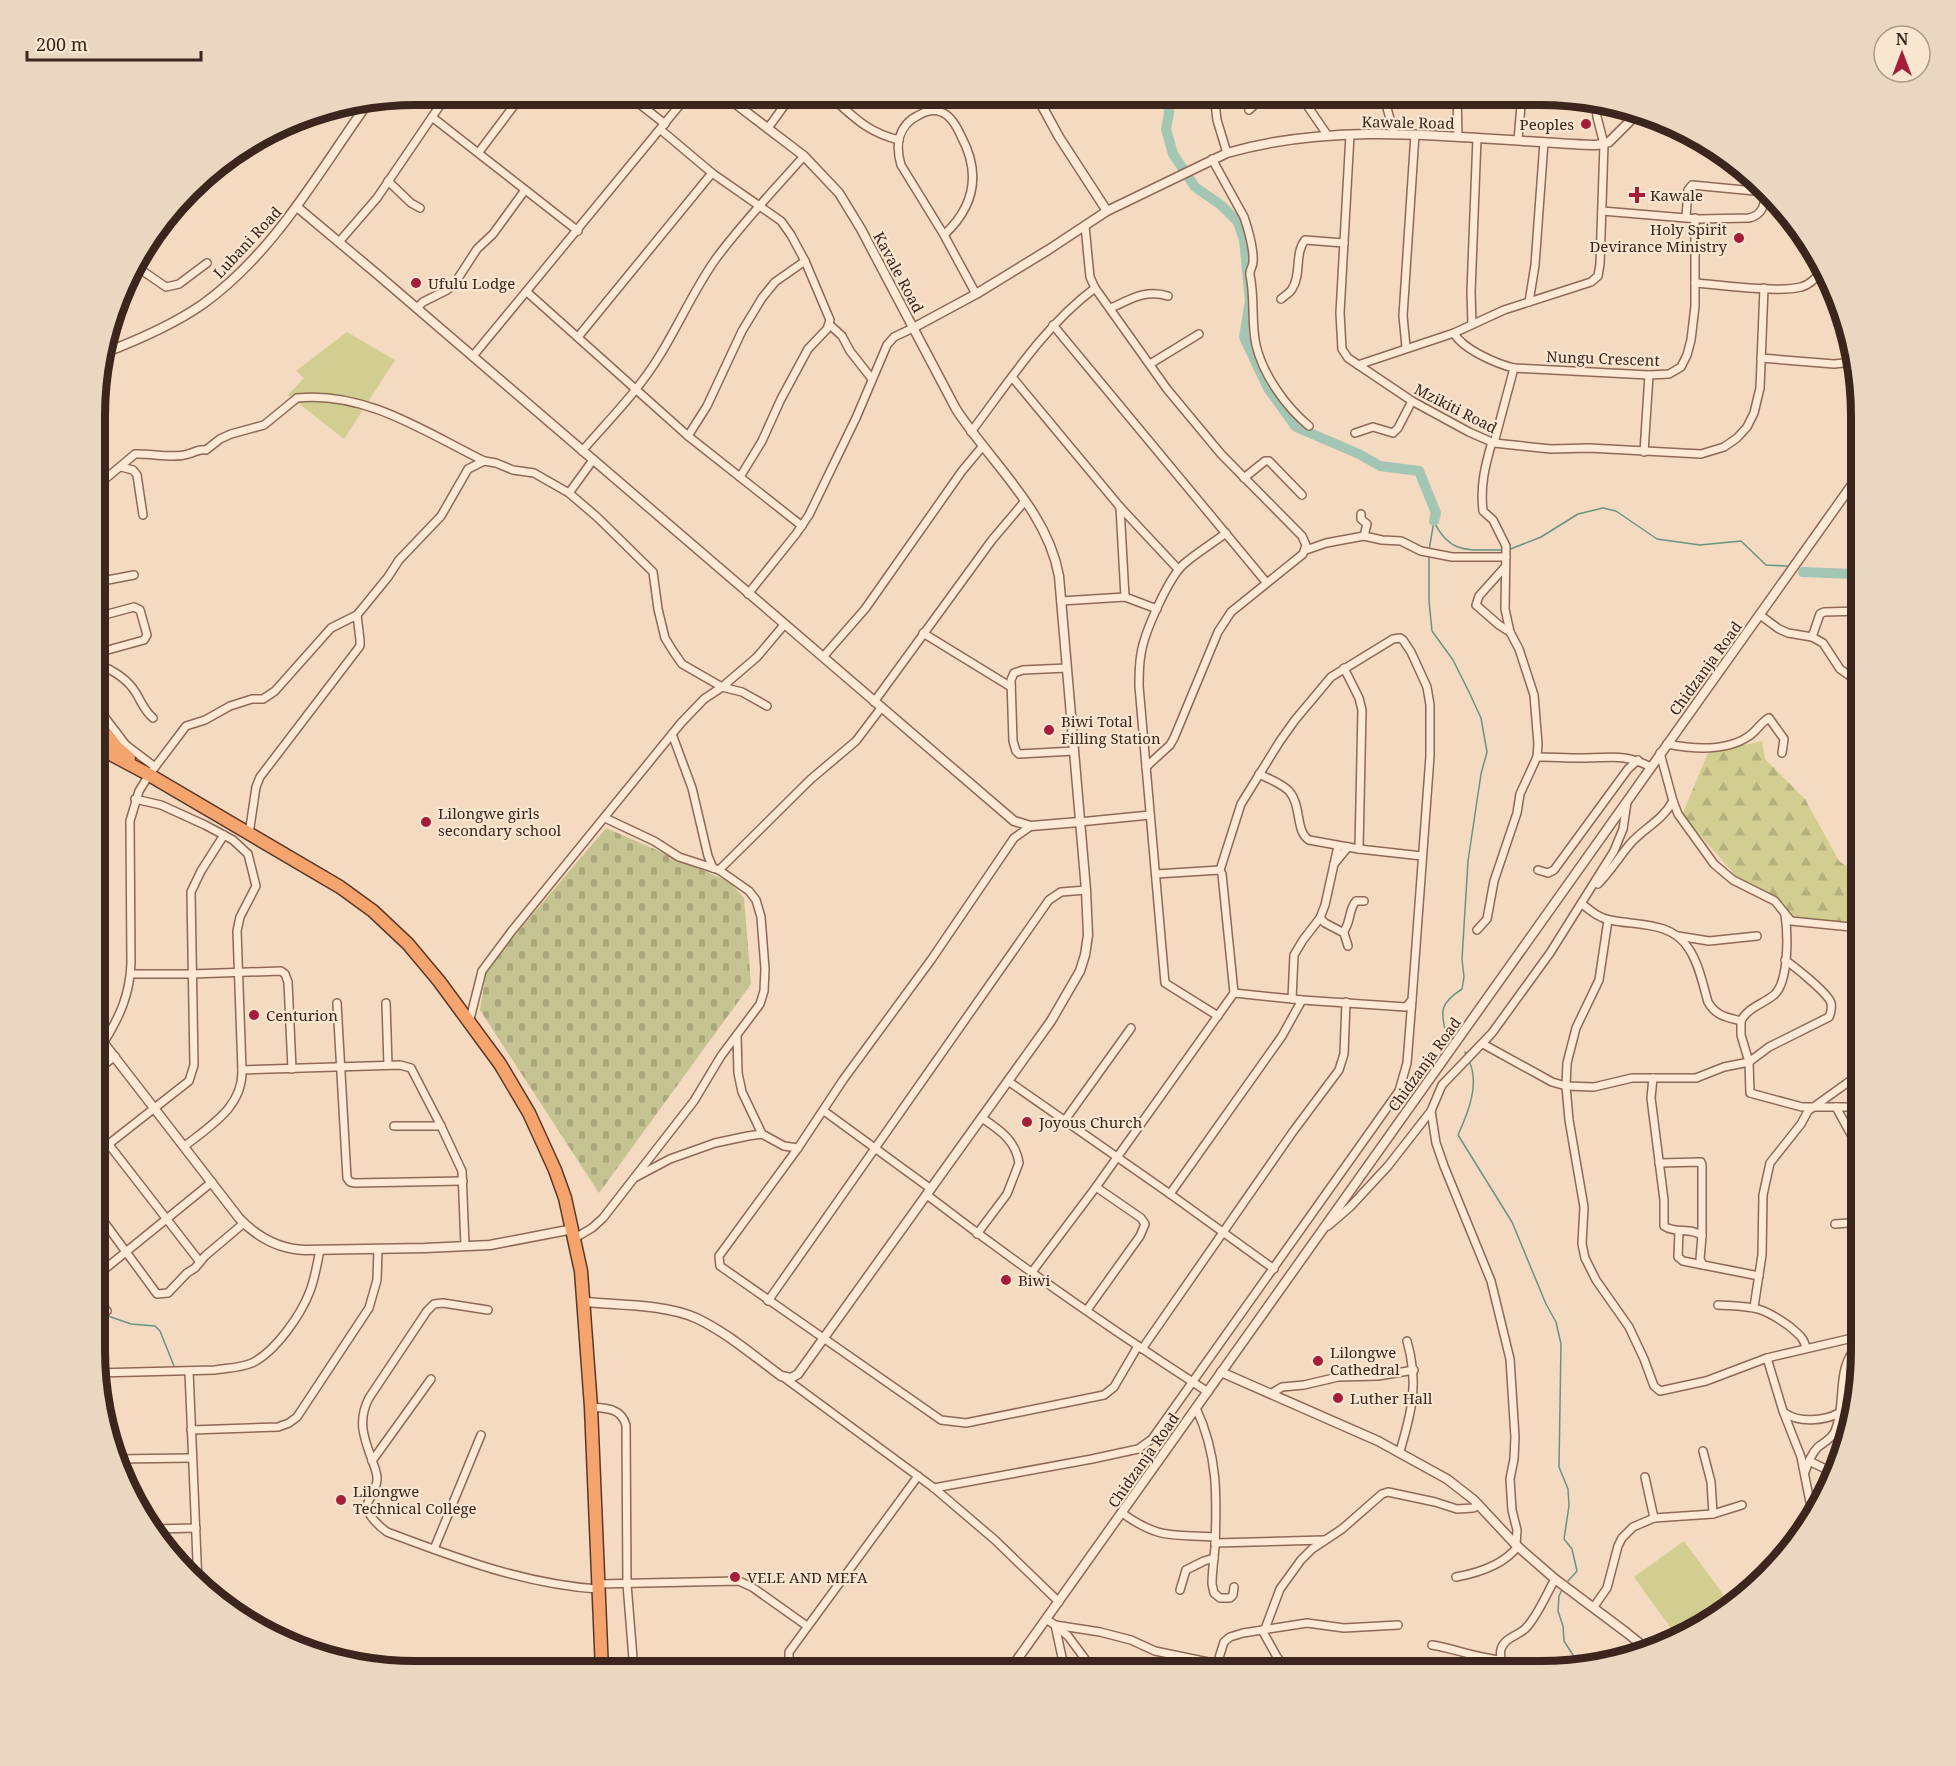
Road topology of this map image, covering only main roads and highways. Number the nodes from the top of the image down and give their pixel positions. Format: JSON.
{"nodes":[{"id":1,"x":105,"y":733,"type":"edge"},
{"id":2,"x":105,"y":750,"type":"edge"},
{"id":3,"x":150,"y":771,"type":"junction"},
{"id":4,"x":602,"y":1661,"type":"edge"}],
"edges":[{"from":1,"to":3,"type":"highway"},
{"from":2,"to":3,"type":"highway"},
{"from":3,"to":4,"type":"highway"}]}
